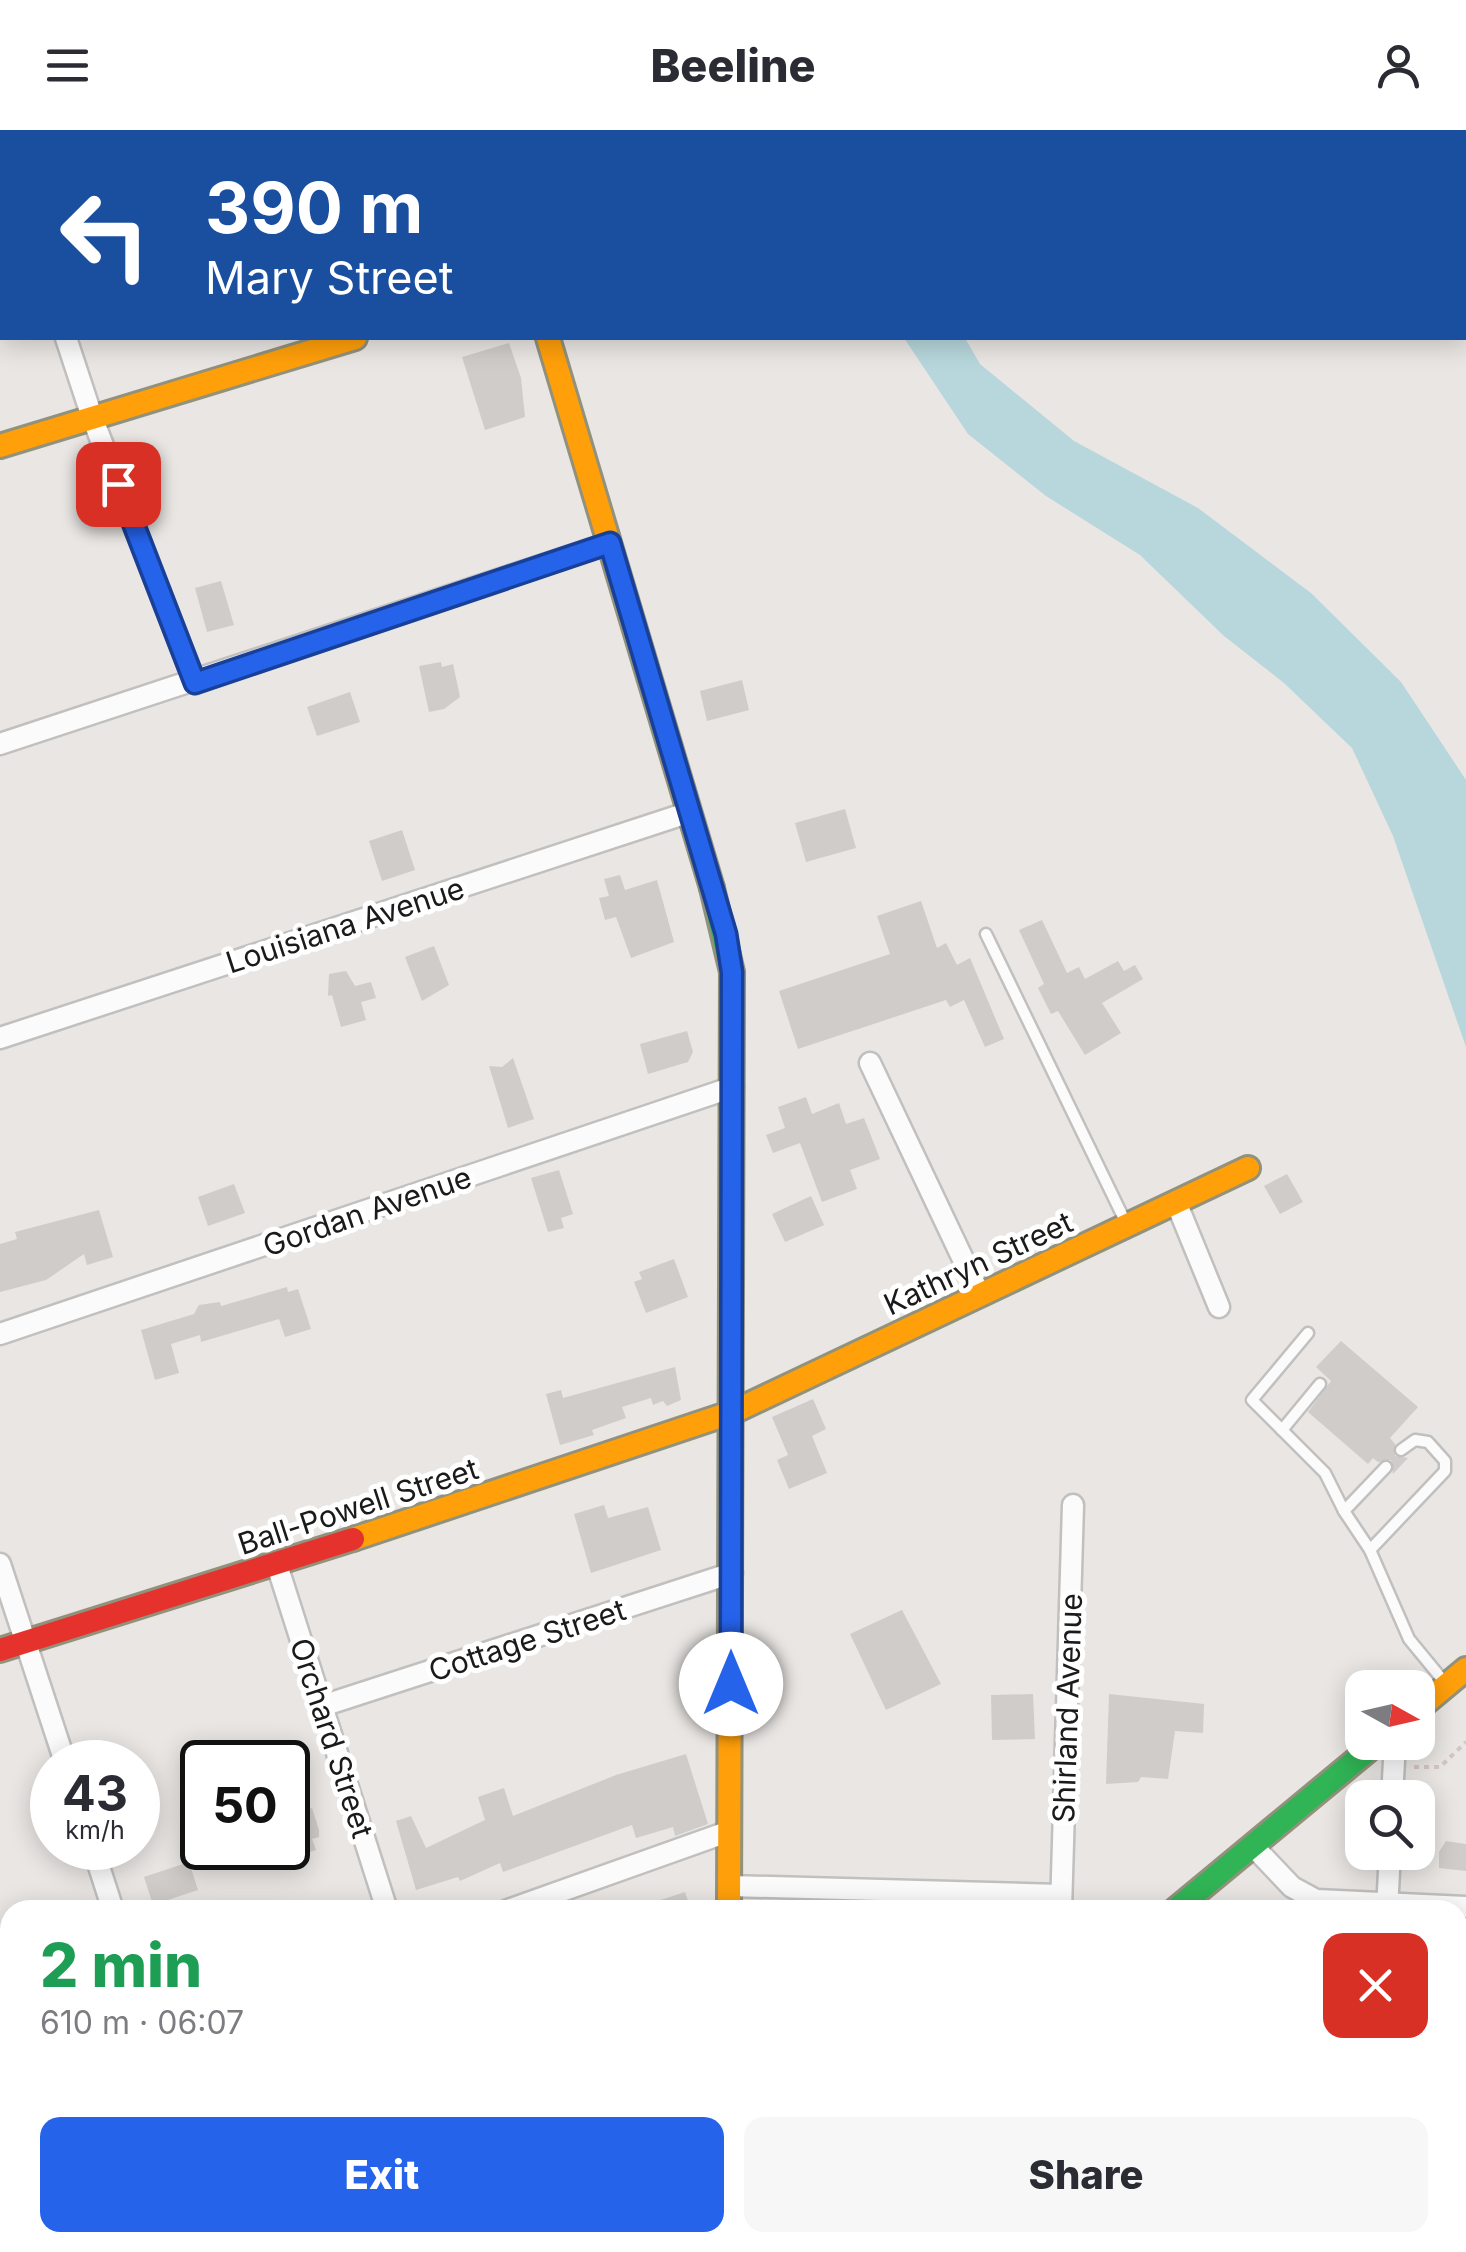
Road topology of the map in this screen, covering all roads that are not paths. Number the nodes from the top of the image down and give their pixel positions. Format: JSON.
{"nodes":[{"id":1,"x":67,"y":340,"type":"edge"},
{"id":2,"x":349,"y":340,"type":"edge"},
{"id":3,"x":549,"y":340,"type":"edge"},
{"id":4,"x":92,"y":417,"type":"junction"},
{"id":5,"x":0,"y":446,"type":"edge"},
{"id":6,"x":610,"y":543,"type":"junction"},
{"id":7,"x":195,"y":683,"type":"junction"},
{"id":8,"x":0,"y":744,"type":"edge"},
{"id":9,"x":690,"y":812,"type":"junction"},
{"id":10,"x":986,"y":934,"type":"dead end"},
{"id":11,"x":0,"y":1038,"type":"edge"},
{"id":12,"x":870,"y":1063,"type":"dead end"},
{"id":13,"x":734,"y":1087,"type":"junction"},
{"id":14,"x":1248,"y":1168,"type":"dead end"},
{"id":15,"x":1176,"y":1202,"type":"junction"},
{"id":16,"x":1128,"y":1226,"type":"junction"},
{"id":17,"x":980,"y":1295,"type":"junction"},
{"id":18,"x":1219,"y":1307,"type":"dead end"},
{"id":19,"x":1308,"y":1333,"type":"dead end"},
{"id":20,"x":0,"y":1334,"type":"edge"},
{"id":21,"x":1320,"y":1384,"type":"dead end"},
{"id":22,"x":733,"y":1412,"type":"junction"},
{"id":23,"x":1282,"y":1430,"type":"junction"},
{"id":24,"x":1402,"y":1450,"type":"dead end"},
{"id":25,"x":1386,"y":1468,"type":"dead end"},
{"id":26,"x":1073,"y":1505,"type":"dead end"},
{"id":27,"x":1344,"y":1511,"type":"junction"},
{"id":28,"x":1370,"y":1550,"type":"junction"},
{"id":29,"x":0,"y":1564,"type":"edge"},
{"id":30,"x":277,"y":1566,"type":"junction"},
{"id":31,"x":732,"y":1574,"type":"junction"},
{"id":32,"x":26,"y":1642,"type":"junction"},
{"id":33,"x":0,"y":1650,"type":"edge"},
{"id":34,"x":1466,"y":1668,"type":"edge"},
{"id":35,"x":1447,"y":1684,"type":"junction"},
{"id":36,"x":1435,"y":1694,"type":"edge"},
{"id":37,"x":322,"y":1706,"type":"junction"},
{"id":38,"x":58,"y":1740,"type":"edge"},
{"id":39,"x":1356,"y":1760,"type":"edge"},
{"id":40,"x":730,"y":1831,"type":"junction"},
{"id":41,"x":1253,"y":1846,"type":"junction"},
{"id":42,"x":100,"y":1870,"type":"edge"},
{"id":43,"x":1389,"y":1870,"type":"edge"},
{"id":44,"x":730,"y":1886,"type":"junction"},
{"id":45,"x":110,"y":1900,"type":"edge"},
{"id":46,"x":383,"y":1900,"type":"edge"},
{"id":47,"x":536,"y":1900,"type":"edge"},
{"id":48,"x":730,"y":1900,"type":"edge"},
{"id":49,"x":1020,"y":1900,"type":"edge"},
{"id":50,"x":1061,"y":1900,"type":"edge"},
{"id":51,"x":1187,"y":1900,"type":"edge"},
{"id":52,"x":1316,"y":1900,"type":"edge"},
{"id":53,"x":1388,"y":1900,"type":"edge"}],
"edges":[{"from":1,"to":4,"type":"street"},
{"from":2,"to":4,"type":"main road"},
{"from":3,"to":6,"type":"main road"},
{"from":4,"to":5,"type":"main road"},
{"from":4,"to":7,"type":"street"},
{"from":6,"to":7,"type":"street"},
{"from":6,"to":9,"type":"main road"},
{"from":7,"to":8,"type":"street"},
{"from":9,"to":11,"type":"street","name":"Louisiana Avenue"},
{"from":9,"to":13,"type":"main road"},
{"from":10,"to":16,"type":"lane"},
{"from":12,"to":17,"type":"street"},
{"from":13,"to":20,"type":"street","name":"Gordan Avenue"},
{"from":13,"to":22,"type":"main road"},
{"from":14,"to":15,"type":"main road","name":"Kathryn Street"},
{"from":15,"to":16,"type":"main road","name":"Kathryn Street"},
{"from":15,"to":18,"type":"street"},
{"from":16,"to":17,"type":"main road","name":"Kathryn Street"},
{"from":17,"to":22,"type":"main road","name":"Kathryn Street"},
{"from":19,"to":23,"type":"lane"},
{"from":21,"to":23,"type":"lane"},
{"from":22,"to":30,"type":"main road","name":"Ball-Powell Street"},
{"from":22,"to":31,"type":"main road"},
{"from":23,"to":27,"type":"lane"},
{"from":24,"to":28,"type":"lane"},
{"from":25,"to":27,"type":"lane"},
{"from":26,"to":50,"type":"street","name":"Shirland Avenue"},
{"from":27,"to":28,"type":"lane"},
{"from":28,"to":35,"type":"lane"},
{"from":29,"to":32,"type":"street"},
{"from":30,"to":32,"type":"main road","name":"Ball-Powell Street"},
{"from":30,"to":37,"type":"street","name":"Orchard Street"},
{"from":31,"to":37,"type":"street","name":"Cottage Street"},
{"from":31,"to":40,"type":"main road"},
{"from":32,"to":33,"type":"main road","name":"Ball-Powell Street"},
{"from":32,"to":38,"type":"street"},
{"from":34,"to":35,"type":"main road"},
{"from":35,"to":36,"type":"main road"},
{"from":37,"to":46,"type":"street","name":"Orchard Street"},
{"from":39,"to":41,"type":"main road"},
{"from":40,"to":44,"type":"main road"},
{"from":40,"to":47,"type":"street"},
{"from":41,"to":51,"type":"main road"},
{"from":41,"to":52,"type":"street"},
{"from":42,"to":45,"type":"street"},
{"from":43,"to":53,"type":"street"},
{"from":44,"to":48,"type":"main road"},
{"from":44,"to":49,"type":"street"}]}
